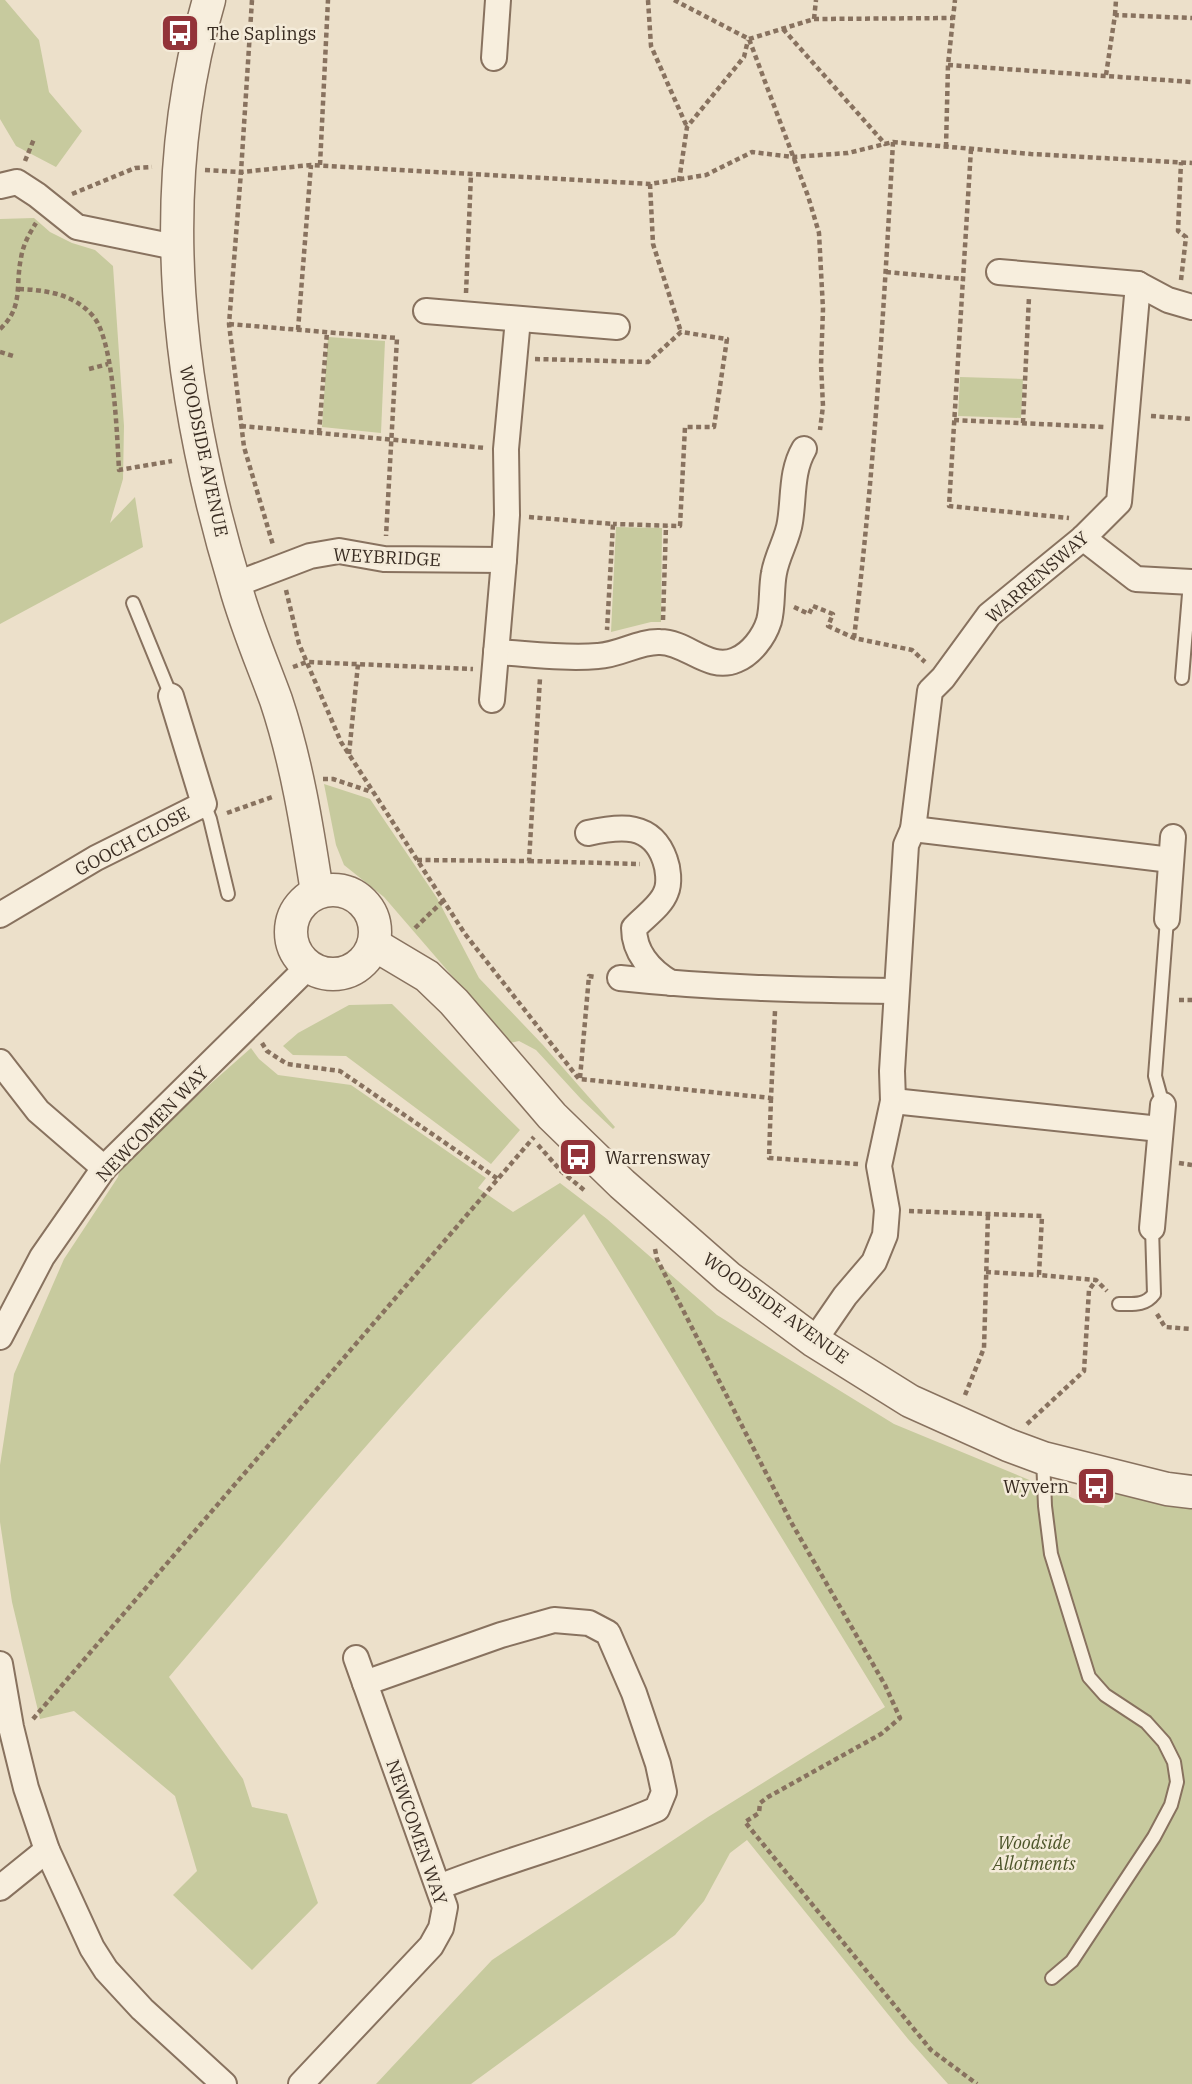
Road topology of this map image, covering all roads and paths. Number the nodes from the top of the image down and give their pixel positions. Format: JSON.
{"nodes":[{"id":1,"x":209,"y":0,"type":"edge"},
{"id":2,"x":252,"y":0,"type":"edge"},
{"id":3,"x":328,"y":0,"type":"edge"},
{"id":4,"x":498,"y":0,"type":"edge"},
{"id":5,"x":648,"y":0,"type":"edge"},
{"id":6,"x":674,"y":0,"type":"edge"},
{"id":7,"x":816,"y":0,"type":"edge"},
{"id":8,"x":954,"y":0,"type":"edge"},
{"id":9,"x":1116,"y":0,"type":"edge"},
{"id":10,"x":1115,"y":15,"type":"junction"},
{"id":11,"x":953,"y":18,"type":"junction"},
{"id":12,"x":1192,"y":18,"type":"edge"},
{"id":13,"x":814,"y":19,"type":"junction"},
{"id":14,"x":783,"y":29,"type":"junction"},
{"id":15,"x":749,"y":39,"type":"junction"},
{"id":16,"x":494,"y":58,"type":"dead end"},
{"id":17,"x":948,"y":65,"type":"junction"},
{"id":18,"x":1106,"y":75,"type":"junction"},
{"id":19,"x":1192,"y":82,"type":"edge"},
{"id":20,"x":687,"y":127,"type":"junction"},
{"id":21,"x":893,"y":142,"type":"junction"},
{"id":22,"x":886,"y":145,"type":"junction"},
{"id":23,"x":946,"y":146,"type":"junction"},
{"id":24,"x":971,"y":149,"type":"junction"},
{"id":25,"x":793,"y":157,"type":"junction"},
{"id":26,"x":1181,"y":162,"type":"junction"},
{"id":27,"x":1192,"y":163,"type":"edge"},
{"id":28,"x":311,"y":165,"type":"junction"},
{"id":29,"x":320,"y":165,"type":"junction"},
{"id":30,"x":160,"y":166,"type":"dead end"},
{"id":31,"x":200,"y":170,"type":"dead end"},
{"id":32,"x":242,"y":172,"type":"junction"},
{"id":33,"x":471,"y":174,"type":"junction"},
{"id":34,"x":679,"y":181,"type":"junction"},
{"id":35,"x":650,"y":184,"type":"junction"},
{"id":36,"x":0,"y":186,"type":"edge"},
{"id":37,"x":59,"y":199,"type":"dead end"},
{"id":38,"x":41,"y":216,"type":"dead end"},
{"id":39,"x":1189,"y":237,"type":"edge"},
{"id":40,"x":175,"y":247,"type":"junction"},
{"id":41,"x":886,"y":272,"type":"junction"},
{"id":42,"x":999,"y":272,"type":"dead end"},
{"id":43,"x":1031,"y":275,"type":"junction"},
{"id":44,"x":963,"y":279,"type":"junction"},
{"id":45,"x":1138,"y":284,"type":"junction"},
{"id":46,"x":19,"y":289,"type":"junction"},
{"id":47,"x":1185,"y":305,"type":"edge"},
{"id":48,"x":426,"y":311,"type":"dead end"},
{"id":49,"x":465,"y":315,"type":"junction"},
{"id":50,"x":518,"y":319,"type":"junction"},
{"id":51,"x":229,"y":324,"type":"junction"},
{"id":52,"x":617,"y":327,"type":"dead end"},
{"id":53,"x":0,"y":329,"type":"edge"},
{"id":54,"x":298,"y":330,"type":"dead end"},
{"id":55,"x":327,"y":332,"type":"junction"},
{"id":56,"x":681,"y":332,"type":"junction"},
{"id":57,"x":0,"y":352,"type":"edge"},
{"id":58,"x":13,"y":356,"type":"dead end"},
{"id":59,"x":513,"y":359,"type":"junction"},
{"id":60,"x":108,"y":364,"type":"junction"},
{"id":61,"x":89,"y":369,"type":"dead end"},
{"id":62,"x":1192,"y":419,"type":"edge"},
{"id":63,"x":954,"y":420,"type":"junction"},
{"id":64,"x":1127,"y":421,"type":"junction"},
{"id":65,"x":1023,"y":423,"type":"junction"},
{"id":66,"x":242,"y":426,"type":"junction"},
{"id":67,"x":319,"y":433,"type":"junction"},
{"id":68,"x":391,"y":441,"type":"junction"},
{"id":69,"x":506,"y":449,"type":"junction"},
{"id":70,"x":804,"y":449,"type":"joint"},
{"id":71,"x":172,"y":461,"type":"dead end"},
{"id":72,"x":507,"y":515,"type":"junction"},
{"id":73,"x":613,"y":524,"type":"junction"},
{"id":74,"x":666,"y":526,"type":"junction"},
{"id":75,"x":1092,"y":529,"type":"junction"},
{"id":76,"x":277,"y":556,"type":"dead end"},
{"id":77,"x":384,"y":559,"type":"junction"},
{"id":78,"x":504,"y":560,"type":"junction"},
{"id":79,"x":1191,"y":582,"type":"edge"},
{"id":80,"x":234,"y":585,"type":"junction"},
{"id":81,"x":285,"y":587,"type":"dead end"},
{"id":82,"x":771,"y":596,"type":"junction"},
{"id":83,"x":133,"y":603,"type":"dead end"},
{"id":84,"x":854,"y":638,"type":"junction"},
{"id":85,"x":662,"y":641,"type":"junction"},
{"id":86,"x":542,"y":655,"type":"junction"},
{"id":87,"x":605,"y":655,"type":"junction"},
{"id":88,"x":496,"y":661,"type":"junction"},
{"id":89,"x":307,"y":662,"type":"junction"},
{"id":90,"x":358,"y":664,"type":"junction"},
{"id":91,"x":288,"y":669,"type":"dead end"},
{"id":92,"x":943,"y":678,"type":"junction"},
{"id":93,"x":1182,"y":678,"type":"dead end"},
{"id":94,"x":171,"y":696,"type":"joint"},
{"id":95,"x":492,"y":700,"type":"dead end"},
{"id":96,"x":349,"y":755,"type":"junction"},
{"id":97,"x":322,"y":779,"type":"dead end"},
{"id":98,"x":373,"y":792,"type":"junction"},
{"id":99,"x":277,"y":795,"type":"dead end"},
{"id":100,"x":207,"y":811,"type":"junction"},
{"id":101,"x":913,"y":829,"type":"junction"},
{"id":102,"x":588,"y":834,"type":"dead end"},
{"id":103,"x":416,"y":860,"type":"junction"},
{"id":104,"x":529,"y":861,"type":"junction"},
{"id":105,"x":666,"y":865,"type":"junction"},
{"id":106,"x":317,"y":892,"type":"junction"},
{"id":107,"x":228,"y":894,"type":"dead end"},
{"id":108,"x":443,"y":901,"type":"junction"},
{"id":109,"x":0,"y":915,"type":"edge"},
{"id":110,"x":1167,"y":919,"type":"joint"},
{"id":111,"x":415,"y":928,"type":"dead end"},
{"id":112,"x":375,"y":945,"type":"junction"},
{"id":113,"x":308,"y":967,"type":"junction"},
{"id":114,"x":620,"y":978,"type":"joint"},
{"id":115,"x":671,"y":984,"type":"junction"},
{"id":116,"x":775,"y":989,"type":"junction"},
{"id":117,"x":896,"y":991,"type":"junction"},
{"id":118,"x":251,"y":1024,"type":"junction"},
{"id":119,"x":0,"y":1062,"type":"edge"},
{"id":120,"x":579,"y":1079,"type":"junction"},
{"id":121,"x":771,"y":1098,"type":"junction"},
{"id":122,"x":893,"y":1101,"type":"junction"},
{"id":123,"x":1162,"y":1117,"type":"junction"},
{"id":124,"x":879,"y":1166,"type":"junction"},
{"id":125,"x":104,"y":1168,"type":"junction"},
{"id":126,"x":498,"y":1179,"type":"junction"},
{"id":127,"x":592,"y":1196,"type":"dead end"},
{"id":128,"x":887,"y":1210,"type":"junction"},
{"id":129,"x":988,"y":1214,"type":"junction"},
{"id":130,"x":1152,"y":1228,"type":"joint"},
{"id":131,"x":654,"y":1246,"type":"dead end"},
{"id":132,"x":986,"y":1272,"type":"junction"},
{"id":133,"x":1038,"y":1275,"type":"junction"},
{"id":134,"x":1096,"y":1280,"type":"junction"},
{"id":135,"x":1149,"y":1301,"type":"junction"},
{"id":136,"x":1119,"y":1304,"type":"joint"},
{"id":137,"x":1192,"y":1329,"type":"edge"},
{"id":138,"x":0,"y":1336,"type":"edge"},
{"id":139,"x":814,"y":1341,"type":"junction"},
{"id":140,"x":955,"y":1422,"type":"junction"},
{"id":141,"x":1024,"y":1427,"type":"dead end"},
{"id":142,"x":1043,"y":1458,"type":"junction"},
{"id":143,"x":1192,"y":1492,"type":"edge"},
{"id":144,"x":356,"y":1658,"type":"dead end"},
{"id":145,"x":0,"y":1664,"type":"edge"},
{"id":146,"x":365,"y":1683,"type":"junction"},
{"id":147,"x":2,"y":1691,"type":"edge"},
{"id":148,"x":14,"y":1741,"type":"junction"},
{"id":149,"x":47,"y":1850,"type":"junction"},
{"id":150,"x":439,"y":1887,"type":"junction"},
{"id":151,"x":0,"y":1888,"type":"edge"},
{"id":152,"x":1052,"y":1978,"type":"dead end"},
{"id":153,"x":224,"y":2084,"type":"edge"},
{"id":154,"x":301,"y":2084,"type":"edge"},
{"id":155,"x":978,"y":2084,"type":"edge"}],
"edges":[{"from":1,"to":40,"type":"street","name":"WOODSIDE AVENUE"},
{"from":2,"to":32,"type":"path"},
{"from":3,"to":29,"type":"path"},
{"from":4,"to":16,"type":"street"},
{"from":5,"to":20,"type":"path"},
{"from":6,"to":15,"type":"path"},
{"from":7,"to":13,"type":"path"},
{"from":8,"to":11,"type":"path"},
{"from":9,"to":10,"type":"path"},
{"from":10,"to":12,"type":"path"},
{"from":10,"to":18,"type":"path"},
{"from":11,"to":13,"type":"path"},
{"from":11,"to":17,"type":"path"},
{"from":13,"to":14,"type":"path"},
{"from":14,"to":15,"type":"path"},
{"from":14,"to":22,"type":"path"},
{"from":15,"to":20,"type":"path"},
{"from":15,"to":25,"type":"path"},
{"from":17,"to":18,"type":"path"},
{"from":17,"to":23,"type":"path"},
{"from":18,"to":19,"type":"path"},
{"from":20,"to":34,"type":"path"},
{"from":21,"to":22,"type":"path"},
{"from":21,"to":23,"type":"path"},
{"from":21,"to":41,"type":"path"},
{"from":22,"to":25,"type":"path"},
{"from":23,"to":24,"type":"path"},
{"from":24,"to":26,"type":"path"},
{"from":24,"to":44,"type":"path"},
{"from":25,"to":34,"type":"path"},
{"from":25,"to":70,"type":"path"},
{"from":26,"to":27,"type":"path"},
{"from":26,"to":39,"type":"path"},
{"from":28,"to":29,"type":"path"},
{"from":28,"to":32,"type":"path"},
{"from":28,"to":54,"type":"path"},
{"from":29,"to":33,"type":"path"},
{"from":30,"to":37,"type":"path"},
{"from":31,"to":32,"type":"path"},
{"from":32,"to":51,"type":"path"},
{"from":33,"to":35,"type":"path"},
{"from":33,"to":49,"type":"path"},
{"from":34,"to":35,"type":"path"},
{"from":35,"to":56,"type":"path"},
{"from":36,"to":40,"type":"street"},
{"from":38,"to":46,"type":"path"},
{"from":39,"to":47,"type":"path"},
{"from":40,"to":80,"type":"street","name":"WOODSIDE AVENUE"},
{"from":41,"to":44,"type":"path"},
{"from":41,"to":84,"type":"path"},
{"from":42,"to":43,"type":"street"},
{"from":43,"to":45,"type":"street"},
{"from":43,"to":65,"type":"path"},
{"from":44,"to":63,"type":"path"},
{"from":45,"to":47,"type":"street"},
{"from":45,"to":64,"type":"street","name":"WARRENSWAY"},
{"from":46,"to":53,"type":"path"},
{"from":46,"to":60,"type":"path"},
{"from":48,"to":49,"type":"street"},
{"from":49,"to":50,"type":"street"},
{"from":50,"to":52,"type":"street"},
{"from":50,"to":59,"type":"street"},
{"from":51,"to":55,"type":"path"},
{"from":51,"to":66,"type":"path"},
{"from":55,"to":67,"type":"path"},
{"from":55,"to":68,"type":"path"},
{"from":56,"to":59,"type":"path"},
{"from":56,"to":74,"type":"path"},
{"from":57,"to":58,"type":"path"},
{"from":59,"to":69,"type":"street"},
{"from":60,"to":61,"type":"path"},
{"from":60,"to":71,"type":"path"},
{"from":62,"to":64,"type":"path"},
{"from":63,"to":65,"type":"path"},
{"from":63,"to":75,"type":"path"},
{"from":64,"to":65,"type":"path"},
{"from":64,"to":75,"type":"street","name":"WARRENSWAY"},
{"from":66,"to":67,"type":"path"},
{"from":66,"to":76,"type":"path"},
{"from":67,"to":68,"type":"path"},
{"from":68,"to":69,"type":"path"},
{"from":68,"to":77,"type":"path"},
{"from":69,"to":72,"type":"street"},
{"from":70,"to":82,"type":"street"},
{"from":72,"to":73,"type":"path"},
{"from":72,"to":78,"type":"street"},
{"from":73,"to":74,"type":"path"},
{"from":73,"to":87,"type":"path"},
{"from":74,"to":85,"type":"path"},
{"from":75,"to":79,"type":"street"},
{"from":75,"to":92,"type":"street","name":"WARRENSWAY"},
{"from":77,"to":78,"type":"street","name":"WEYBRIDGE"},
{"from":77,"to":80,"type":"street","name":"WEYBRIDGE"},
{"from":78,"to":88,"type":"street"},
{"from":79,"to":93,"type":"lane"},
{"from":80,"to":106,"type":"street","name":"WOODSIDE AVENUE"},
{"from":81,"to":89,"type":"path"},
{"from":82,"to":84,"type":"path"},
{"from":82,"to":85,"type":"street"},
{"from":83,"to":94,"type":"lane"},
{"from":84,"to":92,"type":"path"},
{"from":85,"to":87,"type":"street"},
{"from":86,"to":87,"type":"street"},
{"from":86,"to":88,"type":"street"},
{"from":86,"to":104,"type":"path"},
{"from":88,"to":90,"type":"path"},
{"from":88,"to":95,"type":"street"},
{"from":89,"to":90,"type":"path"},
{"from":89,"to":91,"type":"path"},
{"from":89,"to":96,"type":"path"},
{"from":90,"to":96,"type":"path"},
{"from":92,"to":101,"type":"street","name":"WARRENSWAY"},
{"from":94,"to":100,"type":"street","name":"GOOCH CLOSE"},
{"from":96,"to":98,"type":"path"},
{"from":97,"to":98,"type":"path"},
{"from":98,"to":103,"type":"path"},
{"from":99,"to":100,"type":"path"},
{"from":100,"to":107,"type":"lane"},
{"from":100,"to":109,"type":"street","name":"GOOCH CLOSE"},
{"from":101,"to":110,"type":"street"},
{"from":101,"to":117,"type":"street","name":"WARRENSWAY"},
{"from":102,"to":105,"type":"street"},
{"from":103,"to":104,"type":"path"},
{"from":103,"to":108,"type":"path"},
{"from":104,"to":105,"type":"path"},
{"from":105,"to":115,"type":"street"},
{"from":106,"to":112,"type":"street"},
{"from":106,"to":113,"type":"street"},
{"from":108,"to":111,"type":"path"},
{"from":108,"to":120,"type":"path"},
{"from":110,"to":123,"type":"lane"},
{"from":112,"to":113,"type":"street"},
{"from":112,"to":139,"type":"street","name":"WOODSIDE AVENUE"},
{"from":113,"to":118,"type":"street","name":"NEWCOMEN WAY"},
{"from":114,"to":115,"type":"street"},
{"from":114,"to":120,"type":"path"},
{"from":115,"to":116,"type":"street"},
{"from":116,"to":117,"type":"street"},
{"from":116,"to":121,"type":"path"},
{"from":117,"to":122,"type":"street","name":"WARRENSWAY"},
{"from":118,"to":125,"type":"street","name":"NEWCOMEN WAY"},
{"from":118,"to":126,"type":"path"},
{"from":119,"to":125,"type":"street"},
{"from":120,"to":121,"type":"path"},
{"from":121,"to":124,"type":"path"},
{"from":122,"to":123,"type":"street"},
{"from":122,"to":124,"type":"street","name":"WARRENSWAY"},
{"from":123,"to":130,"type":"street"},
{"from":124,"to":128,"type":"street","name":"WARRENSWAY"},
{"from":125,"to":138,"type":"street","name":"NEWCOMEN WAY"},
{"from":126,"to":127,"type":"path"},
{"from":126,"to":148,"type":"path"},
{"from":128,"to":129,"type":"path"},
{"from":128,"to":139,"type":"street","name":"WARRENSWAY"},
{"from":129,"to":132,"type":"path"},
{"from":129,"to":133,"type":"path"},
{"from":130,"to":135,"type":"lane"},
{"from":131,"to":155,"type":"path"},
{"from":132,"to":133,"type":"path"},
{"from":132,"to":140,"type":"path"},
{"from":133,"to":134,"type":"path"},
{"from":134,"to":136,"type":"path"},
{"from":134,"to":141,"type":"path"},
{"from":135,"to":136,"type":"lane"},
{"from":135,"to":137,"type":"path"},
{"from":139,"to":140,"type":"street","name":"WOODSIDE AVENUE"},
{"from":140,"to":142,"type":"street","name":"WOODSIDE AVENUE"},
{"from":142,"to":143,"type":"street","name":"WOODSIDE AVENUE"},
{"from":142,"to":152,"type":"lane"},
{"from":144,"to":146,"type":"street","name":"NEWCOMEN WAY"},
{"from":145,"to":147,"type":"street"},
{"from":146,"to":150,"type":"street","name":"NEWCOMEN WAY"},
{"from":146,"to":150,"type":"street"},
{"from":147,"to":148,"type":"street"},
{"from":148,"to":149,"type":"street"},
{"from":149,"to":151,"type":"street"},
{"from":149,"to":153,"type":"street"},
{"from":150,"to":154,"type":"street","name":"NEWCOMEN WAY"}]}
